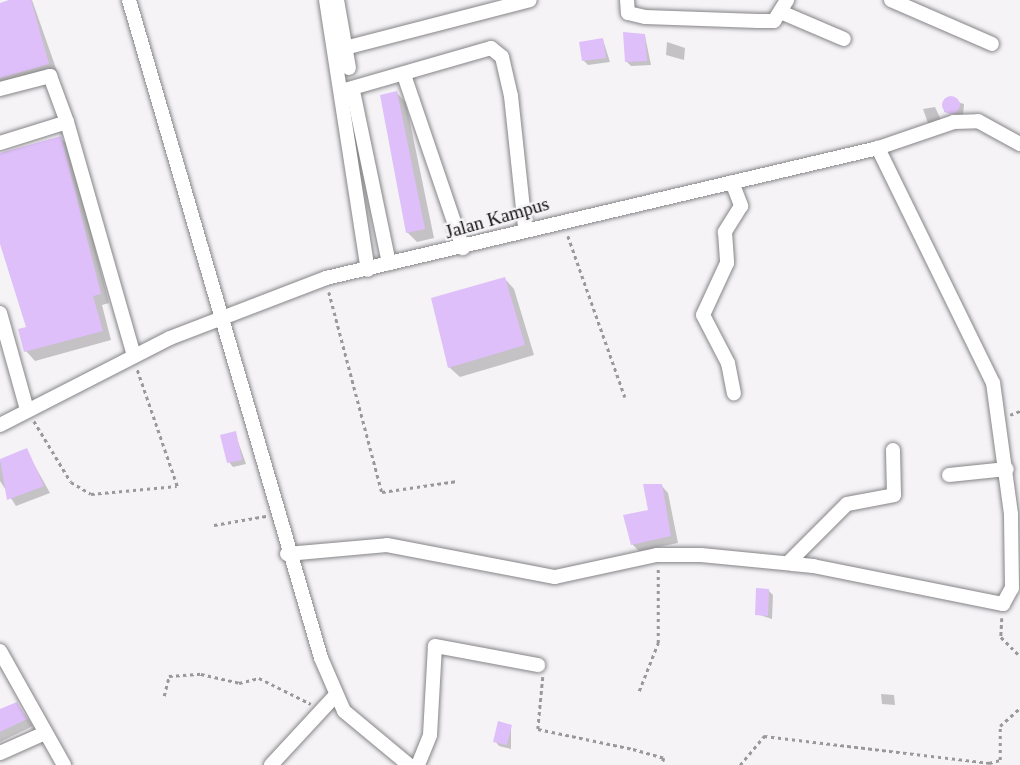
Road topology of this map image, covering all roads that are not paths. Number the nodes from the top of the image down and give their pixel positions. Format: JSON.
{"nodes":[{"id":1,"x":129,"y":0,"type":"edge"},
{"id":2,"x":326,"y":0,"type":"edge"},
{"id":3,"x":337,"y":0,"type":"edge"},
{"id":4,"x":530,"y":0,"type":"edge"},
{"id":5,"x":627,"y":0,"type":"edge"},
{"id":6,"x":891,"y":0,"type":"edge"},
{"id":7,"x":785,"y":7,"type":"edge"},
{"id":8,"x":844,"y":38,"type":"dead end"},
{"id":9,"x":992,"y":44,"type":"dead end"},
{"id":10,"x":340,"y":49,"type":"junction"},
{"id":11,"x":404,"y":75,"type":"junction"},
{"id":12,"x":0,"y":89,"type":"edge"},
{"id":13,"x":349,"y":89,"type":"junction"},
{"id":14,"x":67,"y":122,"type":"junction"},
{"id":15,"x":0,"y":143,"type":"edge"},
{"id":16,"x":1020,"y":144,"type":"edge"},
{"id":17,"x":878,"y":148,"type":"junction"},
{"id":18,"x":732,"y":182,"type":"junction"},
{"id":19,"x":525,"y":228,"type":"junction"},
{"id":20,"x":463,"y":248,"type":"junction"},
{"id":21,"x":389,"y":263,"type":"junction"},
{"id":22,"x":368,"y":270,"type":"junction"},
{"id":23,"x":0,"y":313,"type":"edge"},
{"id":24,"x":218,"y":319,"type":"junction"},
{"id":25,"x":134,"y":356,"type":"junction"},
{"id":26,"x":734,"y":393,"type":"dead end"},
{"id":27,"x":27,"y":410,"type":"junction"},
{"id":28,"x":0,"y":425,"type":"edge"},
{"id":29,"x":893,"y":450,"type":"dead end"},
{"id":30,"x":1007,"y":468,"type":"junction"},
{"id":31,"x":949,"y":475,"type":"dead end"},
{"id":32,"x":1015,"y":489,"type":"edge"},
{"id":33,"x":287,"y":554,"type":"junction"},
{"id":34,"x":789,"y":563,"type":"junction"},
{"id":35,"x":1016,"y":589,"type":"edge"},
{"id":36,"x":0,"y":652,"type":"edge"},
{"id":37,"x":538,"y":665,"type":"road end"},
{"id":38,"x":335,"y":696,"type":"junction"},
{"id":39,"x":45,"y":733,"type":"junction"},
{"id":40,"x":0,"y":752,"type":"edge"},
{"id":41,"x":64,"y":765,"type":"edge"},
{"id":42,"x":271,"y":765,"type":"edge"},
{"id":43,"x":409,"y":765,"type":"edge"},
{"id":44,"x":418,"y":765,"type":"edge"}],
"edges":[{"from":1,"to":24,"type":"street"},
{"from":2,"to":10,"type":"street"},
{"from":3,"to":10,"type":"street"},
{"from":4,"to":10,"type":"street"},
{"from":5,"to":7,"type":"street"},
{"from":6,"to":9,"type":"street"},
{"from":7,"to":8,"type":"street"},
{"from":10,"to":13,"type":"street"},
{"from":11,"to":13,"type":"street"},
{"from":11,"to":19,"type":"street"},
{"from":11,"to":20,"type":"street"},
{"from":12,"to":14,"type":"street"},
{"from":13,"to":21,"type":"street"},
{"from":13,"to":22,"type":"street"},
{"from":14,"to":15,"type":"street"},
{"from":14,"to":25,"type":"street"},
{"from":16,"to":17,"type":"street","name":"Jalan Kampus"},
{"from":17,"to":18,"type":"street","name":"Jalan Kampus"},
{"from":17,"to":30,"type":"street"},
{"from":18,"to":19,"type":"street","name":"Jalan Kampus"},
{"from":18,"to":26,"type":"street"},
{"from":19,"to":20,"type":"street","name":"Jalan Kampus"},
{"from":20,"to":21,"type":"street","name":"Jalan Kampus"},
{"from":21,"to":22,"type":"street","name":"Jalan Kampus"},
{"from":22,"to":24,"type":"street","name":"Jalan Kampus"},
{"from":23,"to":27,"type":"street"},
{"from":24,"to":25,"type":"street","name":"Jalan Kampus"},
{"from":24,"to":33,"type":"street"},
{"from":25,"to":27,"type":"street","name":"Jalan Kampus"},
{"from":27,"to":28,"type":"street","name":"Jalan Kampus"},
{"from":29,"to":34,"type":"street"},
{"from":30,"to":31,"type":"street"},
{"from":30,"to":32,"type":"street"},
{"from":32,"to":35,"type":"street"},
{"from":33,"to":34,"type":"street"},
{"from":33,"to":38,"type":"street"},
{"from":34,"to":35,"type":"street"},
{"from":36,"to":39,"type":"street"},
{"from":37,"to":44,"type":"street"},
{"from":38,"to":42,"type":"street"},
{"from":38,"to":43,"type":"street"},
{"from":39,"to":40,"type":"street"},
{"from":39,"to":41,"type":"street"}]}
